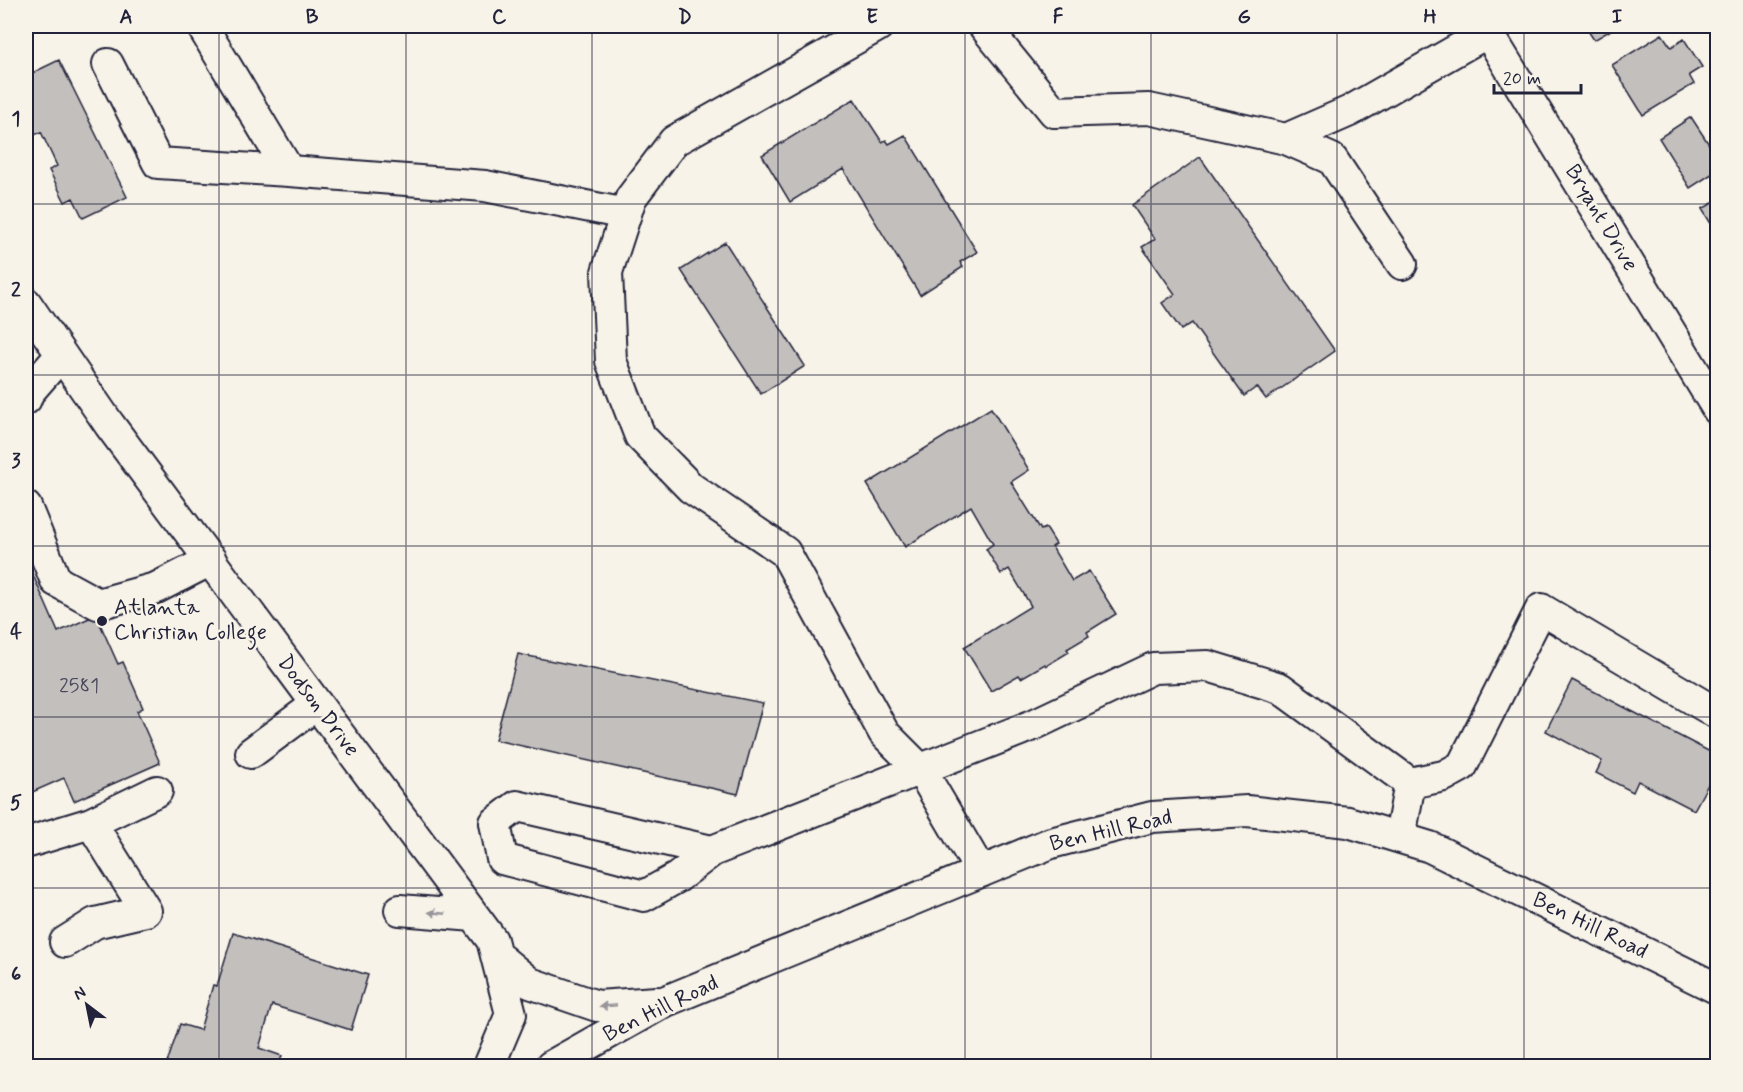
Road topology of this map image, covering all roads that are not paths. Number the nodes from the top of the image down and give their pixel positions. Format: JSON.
{"nodes":[{"id":1,"x":202,"y":26,"type":"edge"},
{"id":2,"x":878,"y":26,"type":"edge"},
{"id":3,"x":984,"y":26,"type":"edge"},
{"id":4,"x":1486,"y":29,"type":"edge"},
{"id":5,"x":108,"y":64,"type":"dead end"},
{"id":6,"x":1286,"y":139,"type":"junction"},
{"id":7,"x":290,"y":171,"type":"junction"},
{"id":8,"x":626,"y":214,"type":"junction"},
{"id":9,"x":1402,"y":264,"type":"dead end"},
{"id":10,"x":26,"y":305,"type":"edge"},
{"id":11,"x":61,"y":355,"type":"junction"},
{"id":12,"x":26,"y":399,"type":"edge"},
{"id":13,"x":1718,"y":410,"type":"edge"},
{"id":14,"x":26,"y":507,"type":"edge"},
{"id":15,"x":211,"y":561,"type":"junction"},
{"id":16,"x":317,"y":704,"type":"junction"},
{"id":17,"x":1718,"y":714,"type":"edge"},
{"id":18,"x":251,"y":753,"type":"dead end"},
{"id":19,"x":921,"y":770,"type":"junction"},
{"id":20,"x":1410,"y":783,"type":"junction"},
{"id":21,"x":157,"y":791,"type":"dead end"},
{"id":22,"x":91,"y":823,"type":"junction"},
{"id":23,"x":1400,"y":837,"type":"junction"},
{"id":24,"x":29,"y":842,"type":"dead end"},
{"id":25,"x":712,"y":851,"type":"junction"},
{"id":26,"x":981,"y":872,"type":"junction"},
{"id":27,"x":400,"y":910,"type":"dead end"},
{"id":28,"x":474,"y":916,"type":"junction"},
{"id":29,"x":65,"y":942,"type":"dead end"},
{"id":30,"x":496,"y":955,"type":"junction"},
{"id":31,"x":1718,"y":989,"type":"edge"},
{"id":32,"x":666,"y":1001,"type":"junction"},
{"id":33,"x":489,"y":1066,"type":"edge"},
{"id":34,"x":551,"y":1066,"type":"edge"}],
"edges":[{"from":1,"to":7,"type":"street"},
{"from":2,"to":8,"type":"street"},
{"from":3,"to":6,"type":"street"},
{"from":4,"to":6,"type":"street"},
{"from":4,"to":13,"type":"street","name":"Bryant Drive"},
{"from":5,"to":7,"type":"street"},
{"from":6,"to":9,"type":"street"},
{"from":7,"to":8,"type":"street"},
{"from":8,"to":19,"type":"street"},
{"from":10,"to":11,"type":"street","name":"Dodson Drive"},
{"from":11,"to":12,"type":"street"},
{"from":11,"to":15,"type":"street","name":"Dodson Drive"},
{"from":14,"to":15,"type":"street"},
{"from":15,"to":16,"type":"street","name":"Dodson Drive"},
{"from":16,"to":18,"type":"street"},
{"from":16,"to":28,"type":"street","name":"Dodson Drive"},
{"from":17,"to":20,"type":"street"},
{"from":19,"to":20,"type":"street"},
{"from":19,"to":25,"type":"street"},
{"from":19,"to":26,"type":"street"},
{"from":20,"to":23,"type":"street"},
{"from":21,"to":22,"type":"street"},
{"from":22,"to":24,"type":"street"},
{"from":22,"to":29,"type":"street"},
{"from":23,"to":26,"type":"street","name":"Ben Hill Road"},
{"from":23,"to":31,"type":"street","name":"Ben Hill Road"},
{"from":25,"to":25,"type":"street"},
{"from":26,"to":32,"type":"street","name":"Ben Hill Road"},
{"from":28,"to":27,"type":"street","one_way":true},
{"from":28,"to":30,"type":"street","name":"Dodson Drive"},
{"from":32,"to":30,"type":"street","one_way":true},
{"from":30,"to":33,"type":"street","name":"Dodson Drive"},
{"from":32,"to":34,"type":"street","name":"Ben Hill Road"}]}
